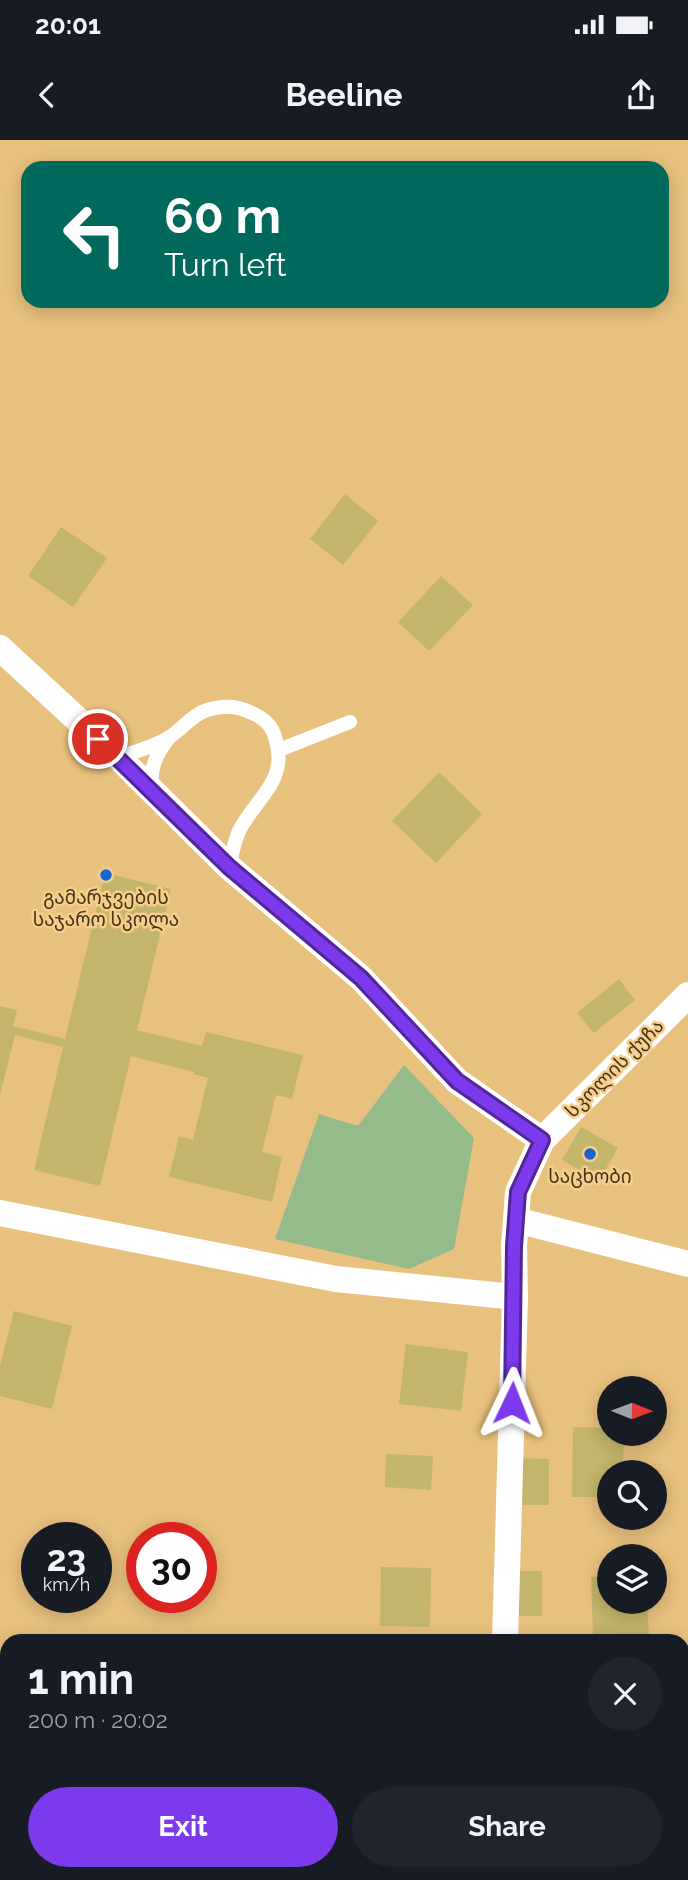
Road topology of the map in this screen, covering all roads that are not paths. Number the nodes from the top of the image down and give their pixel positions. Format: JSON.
{"nodes":[{"id":1,"x":0,"y":648,"type":"edge"},
{"id":2,"x":350,"y":722,"type":"dead end"},
{"id":3,"x":169,"y":738,"type":"junction"},
{"id":4,"x":279,"y":750,"type":"junction"},
{"id":5,"x":118,"y":757,"type":"junction"},
{"id":6,"x":153,"y":792,"type":"junction"},
{"id":7,"x":229,"y":867,"type":"junction"},
{"id":8,"x":683,"y":1008,"type":"edge"},
{"id":9,"x":542,"y":1140,"type":"junction"},
{"id":10,"x":516,"y":1220,"type":"junction"},
{"id":11,"x":3,"y":1222,"type":"edge"},
{"id":12,"x":688,"y":1264,"type":"edge"},
{"id":13,"x":515,"y":1297,"type":"junction"},
{"id":14,"x":505,"y":1634,"type":"edge"}],
"edges":[{"from":1,"to":5,"type":"street"},
{"from":2,"to":4,"type":"lane"},
{"from":3,"to":4,"type":"lane"},
{"from":3,"to":5,"type":"lane"},
{"from":3,"to":6,"type":"lane"},
{"from":4,"to":7,"type":"lane"},
{"from":5,"to":6,"type":"street"},
{"from":6,"to":7,"type":"street"},
{"from":7,"to":9,"type":"street"},
{"from":8,"to":9,"type":"street","name":"სკოლის ქუჩა"},
{"from":9,"to":10,"type":"street","name":"სკოლის ქუჩა"},
{"from":10,"to":12,"type":"street"},
{"from":10,"to":13,"type":"street","name":"სკოლის ქუჩა"},
{"from":11,"to":13,"type":"street"},
{"from":13,"to":14,"type":"street","name":"სკოლის ქუჩა"}]}
